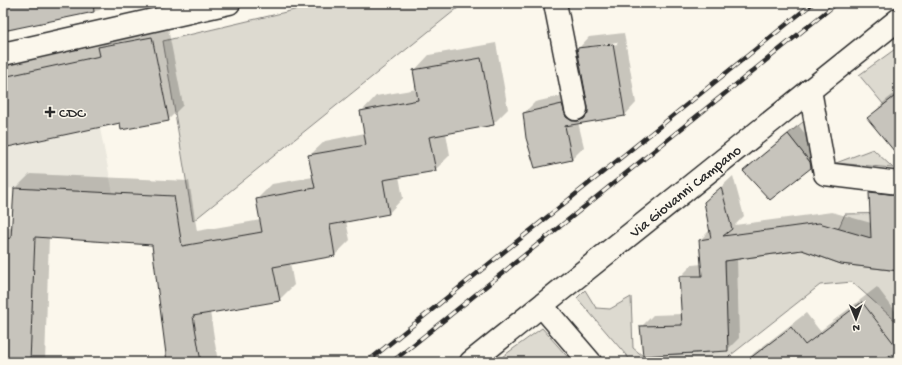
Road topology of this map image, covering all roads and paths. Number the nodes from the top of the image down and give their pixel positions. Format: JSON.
{"nodes":[{"id":1,"x":229,"y":3,"type":"edge"},
{"id":2,"x":555,"y":3,"type":"edge"},
{"id":3,"x":899,"y":19,"type":"edge"},
{"id":4,"x":3,"y":54,"type":"edge"},
{"id":5,"x":810,"y":90,"type":"junction"},
{"id":6,"x":576,"y":110,"type":"dead end"},
{"id":7,"x":899,"y":183,"type":"edge"},
{"id":8,"x":542,"y":306,"type":"junction"},
{"id":9,"x":471,"y":362,"type":"edge"},
{"id":10,"x":590,"y":362,"type":"edge"}],
"edges":[{"from":1,"to":4,"type":"street"},
{"from":2,"to":6,"type":"street"},
{"from":3,"to":5,"type":"street","name":"Via Giovanni Campano"},
{"from":5,"to":7,"type":"street"},
{"from":5,"to":8,"type":"street","name":"Via Giovanni Campano"},
{"from":8,"to":9,"type":"street","name":"Via Giovanni Campano"},
{"from":8,"to":10,"type":"street"}]}
